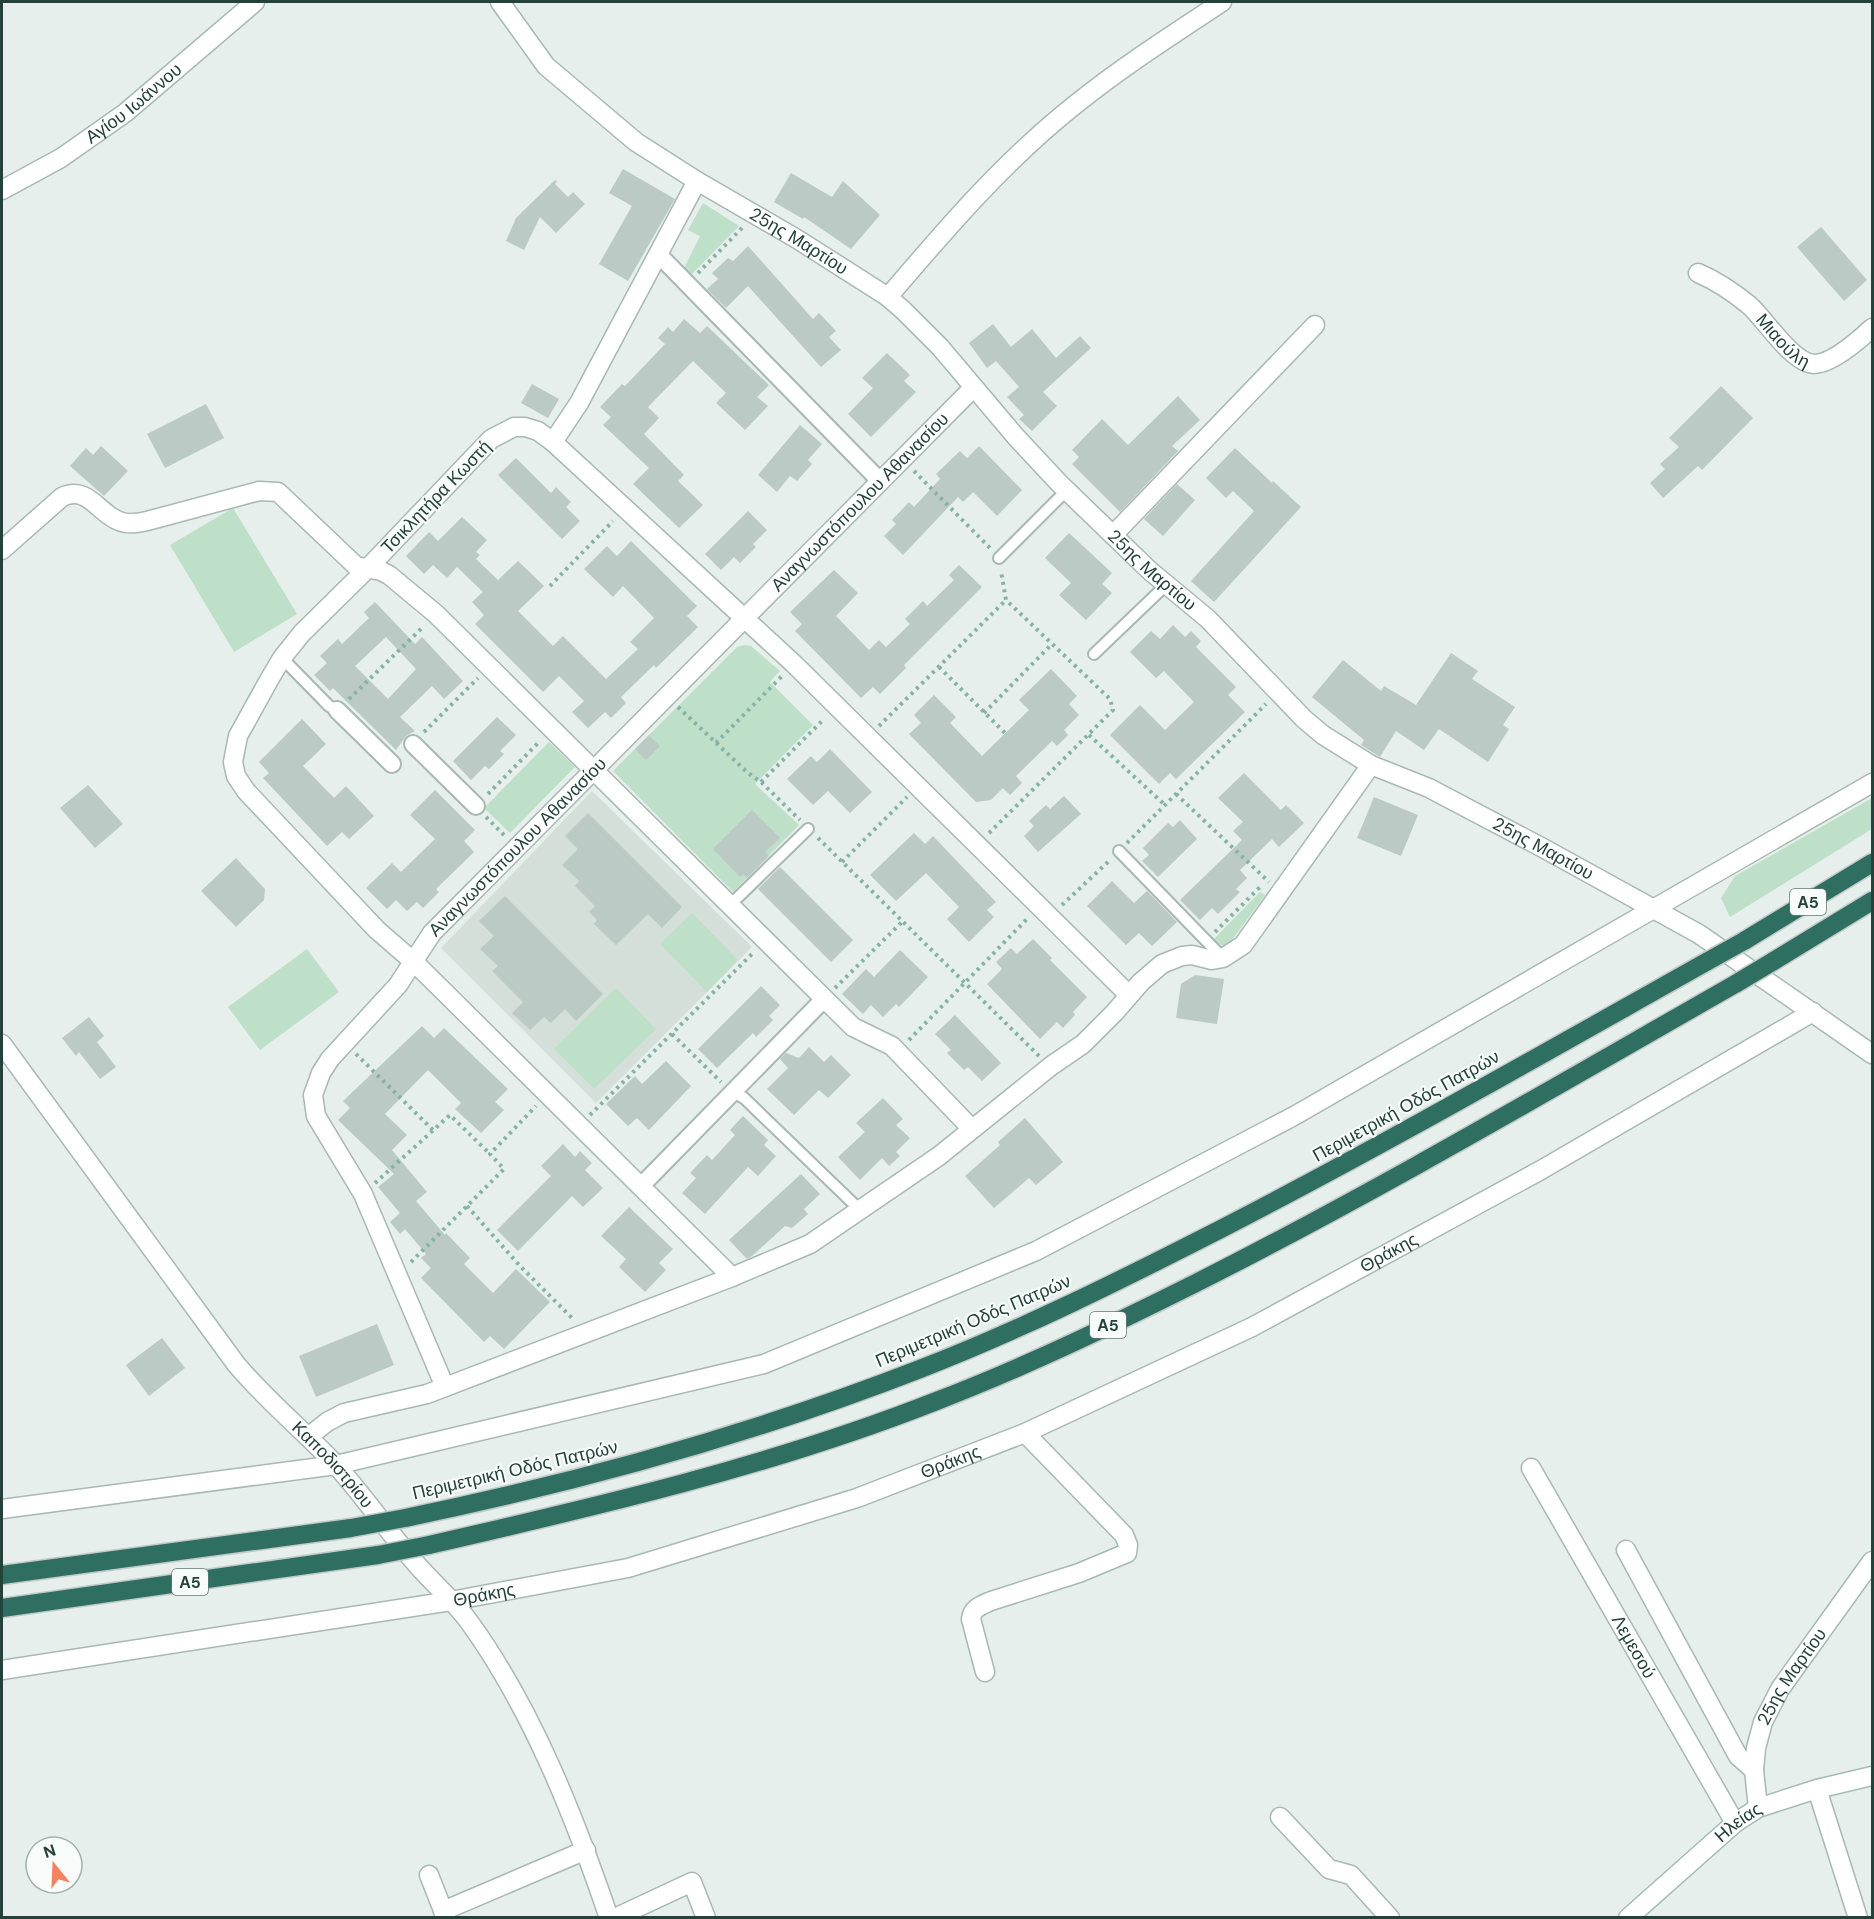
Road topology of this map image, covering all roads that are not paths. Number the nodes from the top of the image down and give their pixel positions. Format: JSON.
{"nodes":[{"id":1,"x":255,"y":2,"type":"edge"},
{"id":2,"x":500,"y":2,"type":"edge"},
{"id":3,"x":1222,"y":2,"type":"edge"},
{"id":4,"x":697,"y":181,"type":"junction"},
{"id":5,"x":2,"y":190,"type":"edge"},
{"id":6,"x":658,"y":254,"type":"junction"},
{"id":7,"x":1698,"y":273,"type":"dead end"},
{"id":8,"x":888,"y":297,"type":"junction"},
{"id":9,"x":1315,"y":325,"type":"dead end"},
{"id":10,"x":1872,"y":328,"type":"edge"},
{"id":11,"x":973,"y":388,"type":"junction"},
{"id":12,"x":553,"y":442,"type":"junction"},
{"id":13,"x":880,"y":481,"type":"junction"},
{"id":14,"x":1067,"y":490,"type":"junction"},
{"id":15,"x":1113,"y":535,"type":"junction"},
{"id":16,"x":2,"y":550,"type":"edge"},
{"id":17,"x":999,"y":558,"type":"road end"},
{"id":18,"x":368,"y":568,"type":"junction"},
{"id":19,"x":1166,"y":585,"type":"junction"},
{"id":20,"x":744,"y":617,"type":"junction"},
{"id":21,"x":1094,"y":654,"type":"dead end"},
{"id":22,"x":282,"y":658,"type":"junction"},
{"id":23,"x":337,"y":710,"type":"joint"},
{"id":24,"x":413,"y":744,"type":"road end"},
{"id":25,"x":392,"y":764,"type":"dead end"},
{"id":26,"x":1371,"y":765,"type":"junction"},
{"id":27,"x":593,"y":769,"type":"junction"},
{"id":28,"x":1872,"y":783,"type":"edge"},
{"id":29,"x":476,"y":807,"type":"road end"},
{"id":30,"x":808,"y":829,"type":"road end"},
{"id":31,"x":1119,"y":851,"type":"road end"},
{"id":32,"x":1872,"y":863,"type":"edge"},
{"id":33,"x":1872,"y":901,"type":"edge"},
{"id":34,"x":729,"y":906,"type":"junction"},
{"id":35,"x":1652,"y":910,"type":"junction"},
{"id":36,"x":1224,"y":958,"type":"junction"},
{"id":37,"x":414,"y":962,"type":"junction"},
{"id":38,"x":1130,"y":995,"type":"junction"},
{"id":39,"x":824,"y":999,"type":"junction"},
{"id":40,"x":1813,"y":1012,"type":"junction"},
{"id":41,"x":2,"y":1044,"type":"edge"},
{"id":42,"x":1872,"y":1054,"type":"edge"},
{"id":43,"x":733,"y":1092,"type":"junction"},
{"id":44,"x":972,"y":1130,"type":"junction"},
{"id":45,"x":641,"y":1186,"type":"junction"},
{"id":46,"x":860,"y":1210,"type":"junction"},
{"id":47,"x":732,"y":1277,"type":"junction"},
{"id":48,"x":445,"y":1387,"type":"junction"},
{"id":49,"x":1025,"y":1432,"type":"junction"},
{"id":50,"x":308,"y":1437,"type":"junction"},
{"id":51,"x":336,"y":1465,"type":"junction"},
{"id":52,"x":1531,"y":1468,"type":"dead end"},
{"id":53,"x":2,"y":1509,"type":"edge"},
{"id":54,"x":1626,"y":1550,"type":"dead end"},
{"id":55,"x":1872,"y":1561,"type":"edge"},
{"id":56,"x":2,"y":1575,"type":"edge"},
{"id":57,"x":451,"y":1601,"type":"junction"},
{"id":58,"x":2,"y":1608,"type":"edge"},
{"id":59,"x":2,"y":1670,"type":"edge"},
{"id":60,"x":985,"y":1672,"type":"dead end"},
{"id":61,"x":1754,"y":1770,"type":"junction"},
{"id":62,"x":1872,"y":1776,"type":"edge"},
{"id":63,"x":1817,"y":1789,"type":"junction"},
{"id":64,"x":1758,"y":1808,"type":"junction"},
{"id":65,"x":1280,"y":1817,"type":"dead end"},
{"id":66,"x":1735,"y":1823,"type":"junction"},
{"id":67,"x":586,"y":1850,"type":"junction"},
{"id":68,"x":429,"y":1875,"type":"dead end"},
{"id":69,"x":444,"y":1914,"type":"edge"},
{"id":70,"x":609,"y":1917,"type":"edge"},
{"id":71,"x":615,"y":1917,"type":"edge"},
{"id":72,"x":706,"y":1917,"type":"edge"},
{"id":73,"x":1390,"y":1917,"type":"edge"},
{"id":74,"x":1628,"y":1917,"type":"edge"},
{"id":75,"x":1858,"y":1917,"type":"edge"}],
"edges":[{"from":1,"to":5,"type":"street","name":"Αγίου Ιωάννου"},
{"from":2,"to":4,"type":"street","name":"25ης Μαρτίου"},
{"from":3,"to":8,"type":"street"},
{"from":4,"to":6,"type":"street"},
{"from":4,"to":8,"type":"street","name":"25ης Μαρτίου"},
{"from":6,"to":12,"type":"street"},
{"from":6,"to":13,"type":"street"},
{"from":7,"to":10,"type":"street","name":"Μιαούλη"},
{"from":8,"to":11,"type":"street","name":"25ης Μαρτίου"},
{"from":9,"to":15,"type":"street"},
{"from":11,"to":13,"type":"street","name":"Αναγνωστόπουλου Αθανασίου"},
{"from":11,"to":14,"type":"street","name":"25ης Μαρτίου"},
{"from":12,"to":18,"type":"street","name":"Τσικλητήρα Κωστή"},
{"from":12,"to":20,"type":"street","name":"Τσικλητήρα Κωστή"},
{"from":13,"to":20,"type":"street","name":"Αναγνωστόπουλου Αθανασίου"},
{"from":14,"to":15,"type":"street","name":"25ης Μαρτίου"},
{"from":14,"to":17,"type":"lane"},
{"from":15,"to":19,"type":"street","name":"25ης Μαρτίου"},
{"from":16,"to":18,"type":"street"},
{"from":18,"to":22,"type":"street","name":"Τσικλητήρα Κωστή"},
{"from":18,"to":27,"type":"street"},
{"from":19,"to":21,"type":"lane"},
{"from":19,"to":26,"type":"street","name":"25ης Μαρτίου"},
{"from":20,"to":27,"type":"street","name":"Αναγνωστόπουλου Αθανασίου"},
{"from":20,"to":38,"type":"street","name":"Τσικλητήρα Κωστή"},
{"from":22,"to":23,"type":"lane"},
{"from":22,"to":37,"type":"street","name":"Τσικλητήρα Κωστή"},
{"from":23,"to":25,"type":"street"},
{"from":24,"to":29,"type":"street"},
{"from":26,"to":35,"type":"street","name":"25ης Μαρτίου"},
{"from":26,"to":36,"type":"street"},
{"from":27,"to":34,"type":"street"},
{"from":27,"to":37,"type":"street","name":"Αναγνωστόπουλου Αθανασίου"},
{"from":28,"to":35,"type":"street"},
{"from":30,"to":34,"type":"lane"},
{"from":31,"to":36,"type":"lane"},
{"from":32,"to":56,"type":"highway","name":"Περιμετρική Οδός Πατρών","number":"Α5","bridge":true},
{"from":33,"to":58,"type":"highway","number":"Α5","bridge":true},
{"from":34,"to":39,"type":"street"},
{"from":35,"to":40,"type":"street","name":"25ης Μαρτίου"},
{"from":35,"to":51,"type":"street"},
{"from":36,"to":38,"type":"street"},
{"from":37,"to":45,"type":"street"},
{"from":37,"to":48,"type":"street","name":"Αναγνωστόπουλου Αθανασίου"},
{"from":38,"to":44,"type":"street"},
{"from":39,"to":43,"type":"street"},
{"from":39,"to":44,"type":"street"},
{"from":40,"to":42,"type":"street","name":"25ης Μαρτίου"},
{"from":40,"to":49,"type":"street","name":"Θράκης"},
{"from":41,"to":50,"type":"street","name":"Καποδιστρίου"},
{"from":43,"to":45,"type":"street"},
{"from":43,"to":46,"type":"lane"},
{"from":44,"to":46,"type":"street"},
{"from":45,"to":47,"type":"street"},
{"from":46,"to":47,"type":"street"},
{"from":47,"to":48,"type":"street"},
{"from":48,"to":50,"type":"street"},
{"from":49,"to":57,"type":"street","name":"Θράκης"},
{"from":49,"to":60,"type":"street"},
{"from":50,"to":51,"type":"street","name":"Καποδιστρίου"},
{"from":51,"to":53,"type":"street"},
{"from":51,"to":57,"type":"street","name":"Καποδιστρίου"},
{"from":52,"to":66,"type":"street","name":"Λεμεσού"},
{"from":54,"to":61,"type":"street"},
{"from":55,"to":61,"type":"street","name":"25ης Μαρτίου"},
{"from":57,"to":59,"type":"street","name":"Θράκης"},
{"from":57,"to":67,"type":"street","name":"Καποδιστρίου"},
{"from":61,"to":64,"type":"street","name":"25ης Μαρτίου"},
{"from":62,"to":63,"type":"street","name":"Ηλείας"},
{"from":63,"to":64,"type":"street","name":"Ηλείας"},
{"from":63,"to":75,"type":"street"},
{"from":64,"to":66,"type":"street","name":"Ηλείας"},
{"from":65,"to":73,"type":"street"},
{"from":66,"to":74,"type":"street","name":"Ηλείας"},
{"from":67,"to":69,"type":"street"},
{"from":67,"to":70,"type":"street","name":"Καποδιστρίου"},
{"from":68,"to":69,"type":"street"},
{"from":71,"to":72,"type":"street"}]}
